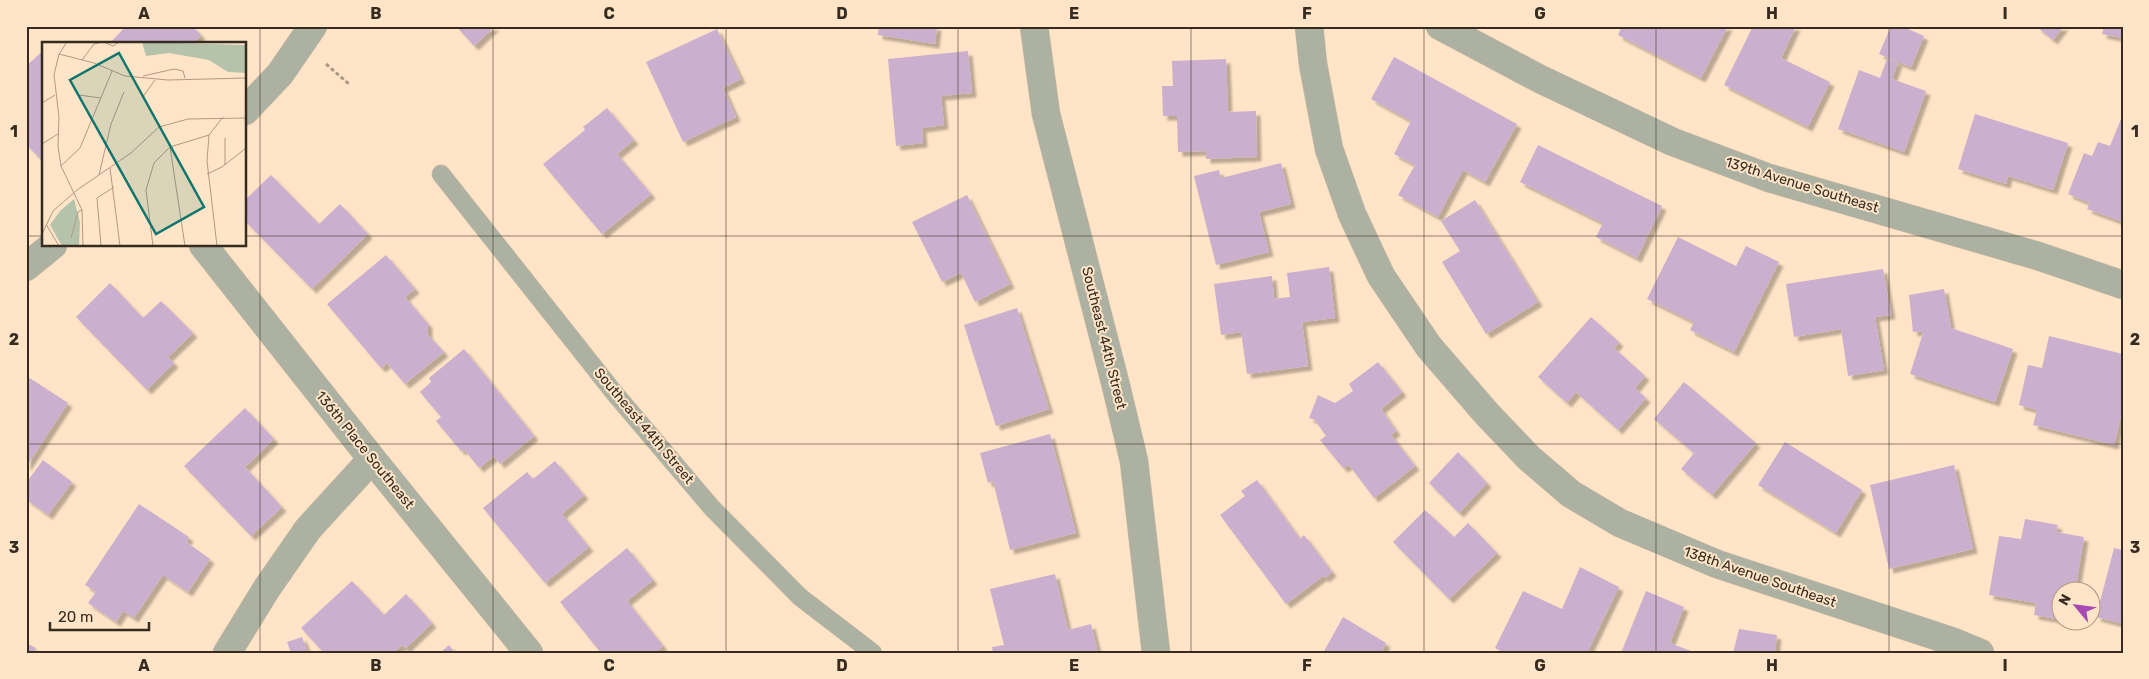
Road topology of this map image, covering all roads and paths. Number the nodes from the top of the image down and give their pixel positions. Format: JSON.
{"nodes":[{"id":1,"x":312,"y":26,"type":"edge"},
{"id":2,"x":1034,"y":26,"type":"edge"},
{"id":3,"x":1310,"y":26,"type":"edge"},
{"id":4,"x":1440,"y":26,"type":"edge"},
{"id":5,"x":326,"y":64,"type":"dead end"},
{"id":6,"x":349,"y":84,"type":"dead end"},
{"id":7,"x":246,"y":111,"type":"edge"},
{"id":8,"x":440,"y":174,"type":"dead end"},
{"id":9,"x":52,"y":246,"type":"edge"},
{"id":10,"x":204,"y":246,"type":"edge"},
{"id":11,"x":26,"y":267,"type":"edge"},
{"id":12,"x":2123,"y":285,"type":"edge"},
{"id":13,"x":372,"y":459,"type":"junction"},
{"id":14,"x":228,"y":653,"type":"edge"},
{"id":15,"x":529,"y":653,"type":"edge"},
{"id":16,"x":873,"y":653,"type":"edge"},
{"id":17,"x":1156,"y":653,"type":"edge"},
{"id":18,"x":1980,"y":653,"type":"edge"}],
"edges":[{"from":1,"to":7,"type":"street"},
{"from":2,"to":17,"type":"street","name":"Southeast 44th Street"},
{"from":3,"to":18,"type":"street","name":"138th Avenue Southeast"},
{"from":4,"to":12,"type":"street","name":"139th Avenue Southeast"},
{"from":5,"to":6,"type":"path"},
{"from":8,"to":16,"type":"lane","name":"Southeast 44th Street"},
{"from":9,"to":11,"type":"street"},
{"from":10,"to":13,"type":"street","name":"136th Place Southeast"},
{"from":13,"to":14,"type":"street"},
{"from":13,"to":15,"type":"street","name":"136th Place Southeast"}]}
